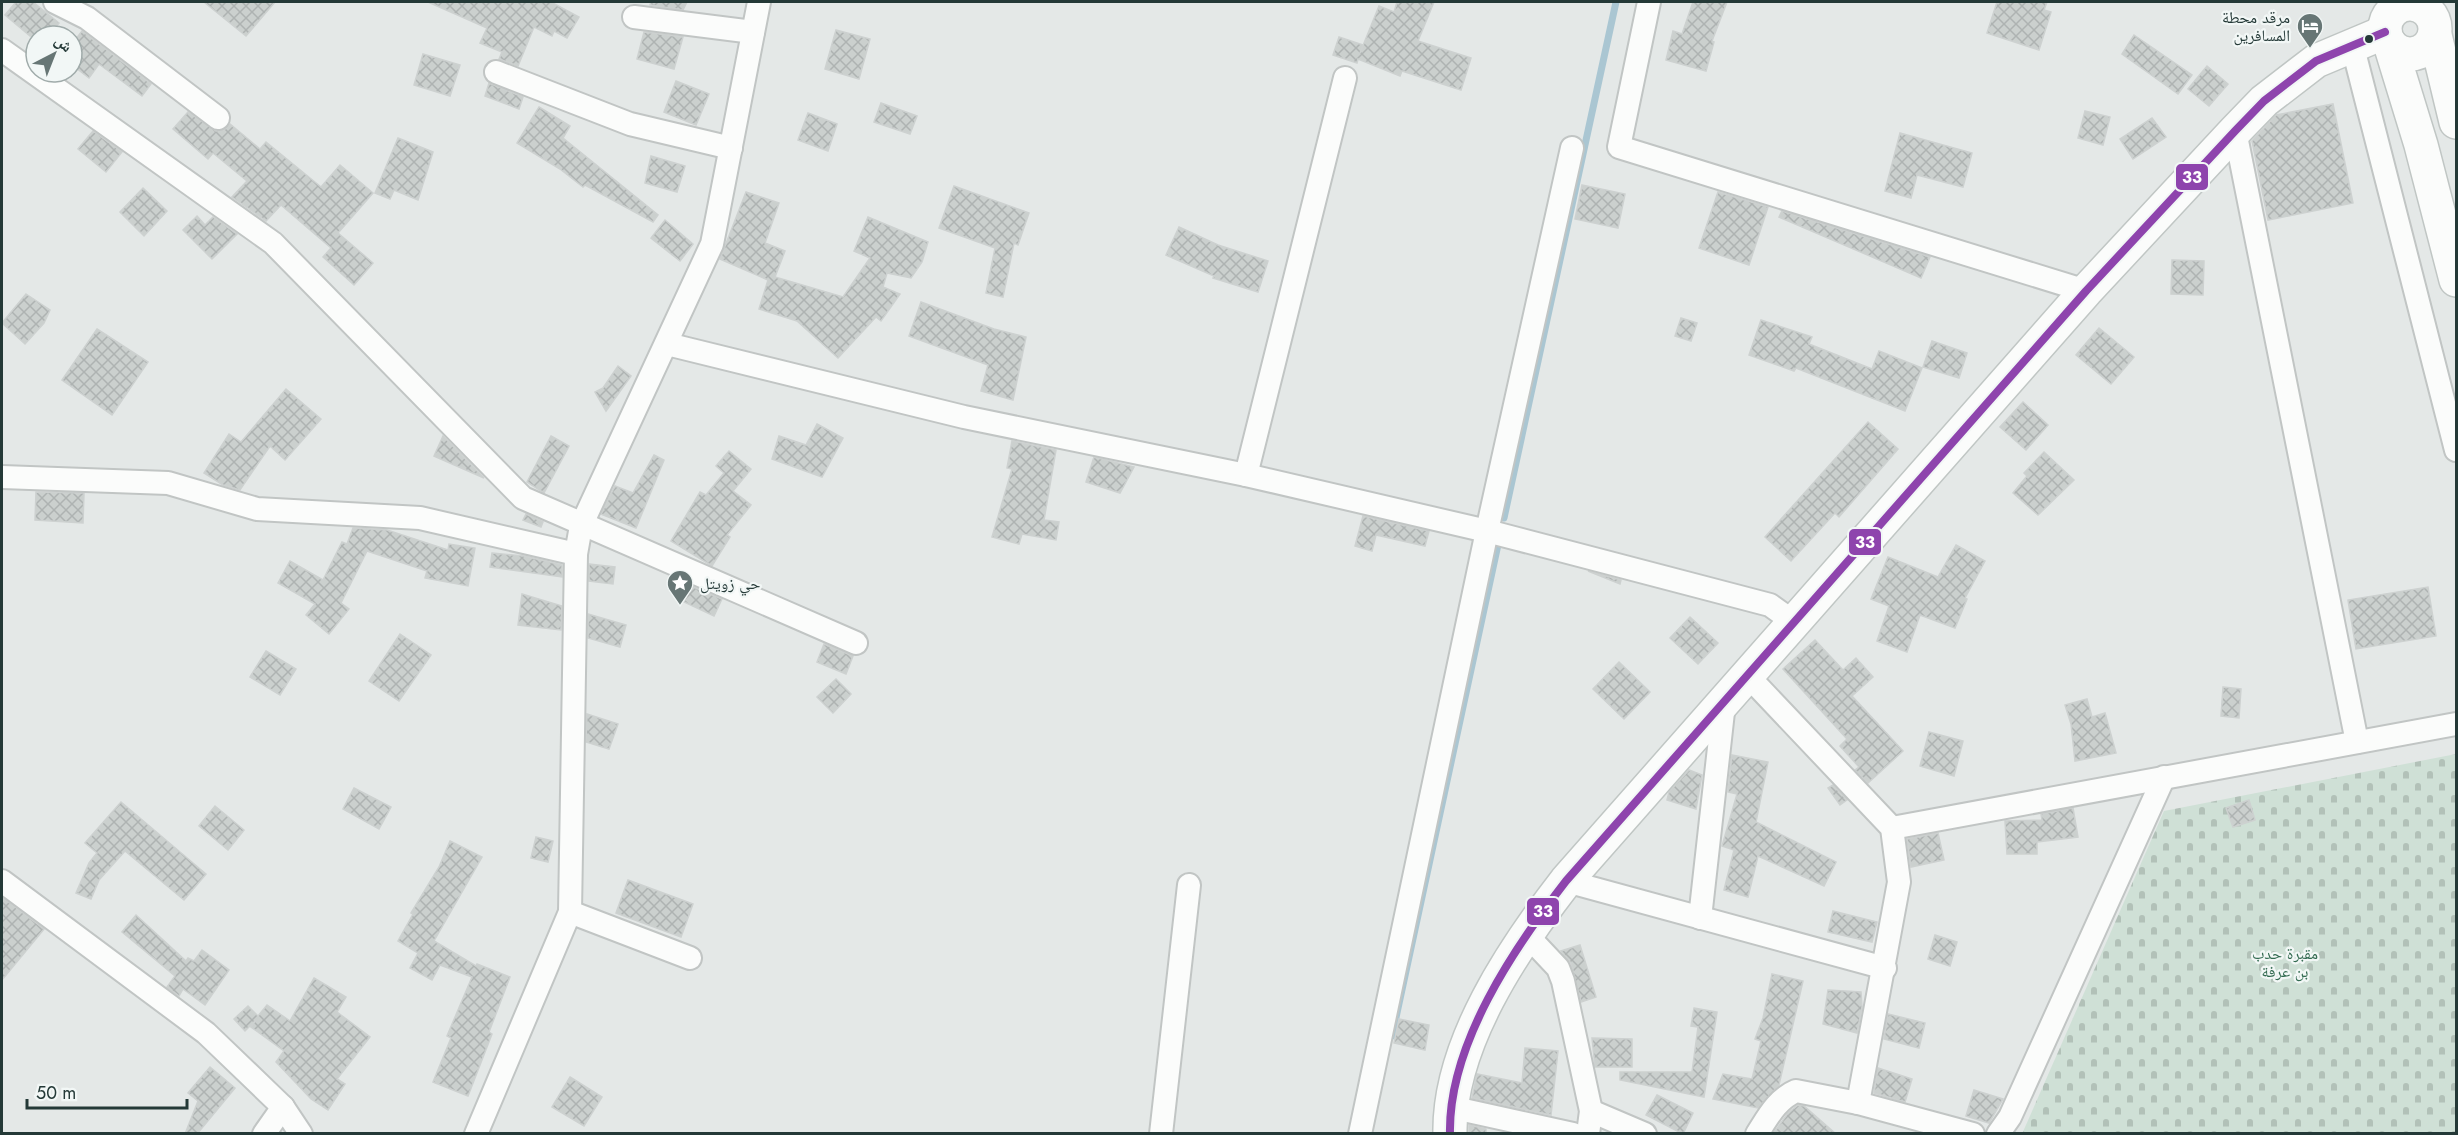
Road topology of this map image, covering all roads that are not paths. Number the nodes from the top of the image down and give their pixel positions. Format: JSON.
{"nodes":[{"id":1,"x":55,"y":2,"type":"edge"},
{"id":2,"x":759,"y":2,"type":"edge"},
{"id":3,"x":1649,"y":2,"type":"edge"},
{"id":4,"x":2430,"y":16,"type":"edge"},
{"id":5,"x":634,"y":17,"type":"dead end"},
{"id":6,"x":2385,"y":26,"type":"edge"},
{"id":7,"x":753,"y":32,"type":"junction"},
{"id":8,"x":2352,"y":45,"type":"junction"},
{"id":9,"x":2,"y":50,"type":"edge"},
{"id":10,"x":496,"y":72,"type":"dead end"},
{"id":11,"x":1345,"y":78,"type":"dead end"},
{"id":12,"x":218,"y":118,"type":"dead end"},
{"id":13,"x":2457,"y":122,"type":"edge"},
{"id":14,"x":2235,"y":131,"type":"junction"},
{"id":15,"x":731,"y":148,"type":"junction"},
{"id":16,"x":1572,"y":148,"type":"dead end"},
{"id":17,"x":2457,"y":280,"type":"edge"},
{"id":18,"x":2086,"y":291,"type":"junction"},
{"id":19,"x":667,"y":344,"type":"junction"},
{"id":20,"x":2457,"y":450,"type":"edge"},
{"id":21,"x":1246,"y":475,"type":"junction"},
{"id":22,"x":2,"y":477,"type":"edge"},
{"id":23,"x":581,"y":526,"type":"junction"},
{"id":24,"x":1487,"y":531,"type":"junction"},
{"id":25,"x":576,"y":554,"type":"junction"},
{"id":26,"x":1795,"y":623,"type":"junction"},
{"id":27,"x":856,"y":643,"type":"dead end"},
{"id":28,"x":1748,"y":676,"type":"junction"},
{"id":29,"x":1725,"y":703,"type":"junction"},
{"id":30,"x":2457,"y":724,"type":"edge"},
{"id":31,"x":2357,"y":742,"type":"junction"},
{"id":32,"x":2164,"y":777,"type":"junction"},
{"id":33,"x":1892,"y":828,"type":"junction"},
{"id":34,"x":2,"y":881,"type":"edge"},
{"id":35,"x":1566,"y":881,"type":"junction"},
{"id":36,"x":1189,"y":885,"type":"dead end"},
{"id":37,"x":570,"y":912,"type":"junction"},
{"id":38,"x":1700,"y":918,"type":"junction"},
{"id":39,"x":1525,"y":933,"type":"junction"},
{"id":40,"x":690,"y":958,"type":"dead end"},
{"id":41,"x":1885,"y":968,"type":"junction"},
{"id":42,"x":1858,"y":1103,"type":"junction"},
{"id":43,"x":283,"y":1107,"type":"junction"},
{"id":44,"x":1591,"y":1111,"type":"junction"},
{"id":45,"x":1450,"y":1120,"type":"edge"},
{"id":46,"x":264,"y":1134,"type":"edge"},
{"id":47,"x":301,"y":1134,"type":"edge"},
{"id":48,"x":476,"y":1134,"type":"edge"},
{"id":49,"x":1161,"y":1134,"type":"edge"},
{"id":50,"x":1360,"y":1134,"type":"edge"},
{"id":51,"x":1573,"y":1134,"type":"edge"},
{"id":52,"x":1588,"y":1134,"type":"edge"},
{"id":53,"x":1645,"y":1134,"type":"edge"},
{"id":54,"x":1757,"y":1134,"type":"edge"},
{"id":55,"x":1973,"y":1134,"type":"edge"},
{"id":56,"x":1998,"y":1134,"type":"edge"}],
"edges":[{"from":1,"to":12,"type":"street"},
{"from":2,"to":7,"type":"street"},
{"from":3,"to":18,"type":"street"},
{"from":4,"to":6,"type":"street"},
{"from":4,"to":13,"type":"street"},
{"from":5,"to":7,"type":"street"},
{"from":6,"to":8,"type":"street"},
{"from":6,"to":17,"type":"street"},
{"from":7,"to":15,"type":"street"},
{"from":8,"to":14,"type":"street"},
{"from":8,"to":20,"type":"street"},
{"from":9,"to":23,"type":"street"},
{"from":10,"to":15,"type":"street"},
{"from":11,"to":21,"type":"street"},
{"from":14,"to":18,"type":"street"},
{"from":14,"to":31,"type":"street"},
{"from":15,"to":19,"type":"street"},
{"from":16,"to":24,"type":"street"},
{"from":18,"to":26,"type":"street"},
{"from":19,"to":21,"type":"street"},
{"from":19,"to":23,"type":"street"},
{"from":21,"to":24,"type":"street"},
{"from":22,"to":25,"type":"street"},
{"from":23,"to":25,"type":"street"},
{"from":23,"to":27,"type":"street"},
{"from":24,"to":26,"type":"street"},
{"from":24,"to":50,"type":"street"},
{"from":25,"to":37,"type":"street"},
{"from":26,"to":28,"type":"street"},
{"from":28,"to":29,"type":"street"},
{"from":28,"to":33,"type":"street"},
{"from":29,"to":35,"type":"street"},
{"from":29,"to":38,"type":"street"},
{"from":30,"to":31,"type":"street"},
{"from":31,"to":32,"type":"street"},
{"from":32,"to":33,"type":"street"},
{"from":32,"to":56,"type":"street"},
{"from":33,"to":41,"type":"street"},
{"from":34,"to":43,"type":"street"},
{"from":35,"to":38,"type":"street"},
{"from":35,"to":39,"type":"street"},
{"from":36,"to":49,"type":"street"},
{"from":37,"to":40,"type":"street"},
{"from":37,"to":48,"type":"street"},
{"from":38,"to":41,"type":"street"},
{"from":39,"to":44,"type":"street"},
{"from":39,"to":45,"type":"street"},
{"from":41,"to":42,"type":"street"},
{"from":42,"to":54,"type":"street"},
{"from":42,"to":55,"type":"street"},
{"from":43,"to":46,"type":"street"},
{"from":43,"to":47,"type":"street"},
{"from":44,"to":52,"type":"street"},
{"from":44,"to":53,"type":"street"},
{"from":45,"to":51,"type":"street"}]}
